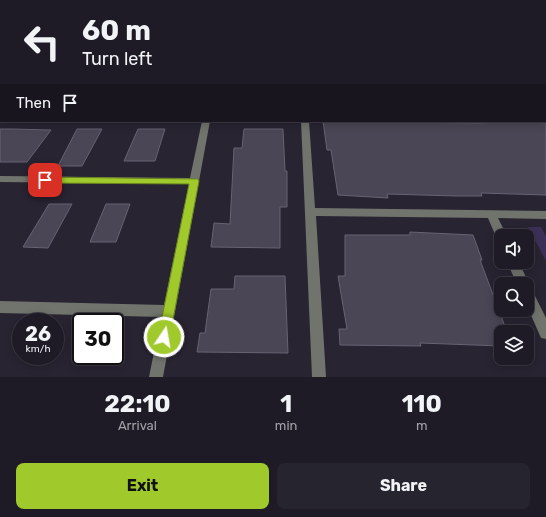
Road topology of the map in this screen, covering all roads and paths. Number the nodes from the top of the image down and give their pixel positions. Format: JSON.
{"nodes":[{"id":1,"x":206,"y":122,"type":"edge"},
{"id":2,"x":305,"y":122,"type":"edge"},
{"id":3,"x":0,"y":179,"type":"edge"},
{"id":4,"x":194,"y":181,"type":"junction"},
{"id":5,"x":310,"y":212,"type":"junction"},
{"id":6,"x":491,"y":214,"type":"junction"},
{"id":7,"x":546,"y":215,"type":"edge"},
{"id":8,"x":498,"y":229,"type":"edge"},
{"id":9,"x":0,"y":307,"type":"edge"},
{"id":10,"x":534,"y":307,"type":"edge"},
{"id":11,"x":170,"y":311,"type":"junction"},
{"id":12,"x":546,"y":333,"type":"edge"},
{"id":13,"x":156,"y":377,"type":"edge"},
{"id":14,"x":319,"y":377,"type":"edge"}],
"edges":[{"from":1,"to":4,"type":"street"},
{"from":2,"to":5,"type":"street"},
{"from":3,"to":4,"type":"street"},
{"from":4,"to":11,"type":"street"},
{"from":5,"to":6,"type":"street"},
{"from":5,"to":14,"type":"street"},
{"from":6,"to":7,"type":"street"},
{"from":6,"to":8,"type":"street"},
{"from":9,"to":11,"type":"street"},
{"from":10,"to":12,"type":"street"},
{"from":11,"to":13,"type":"street"}]}
